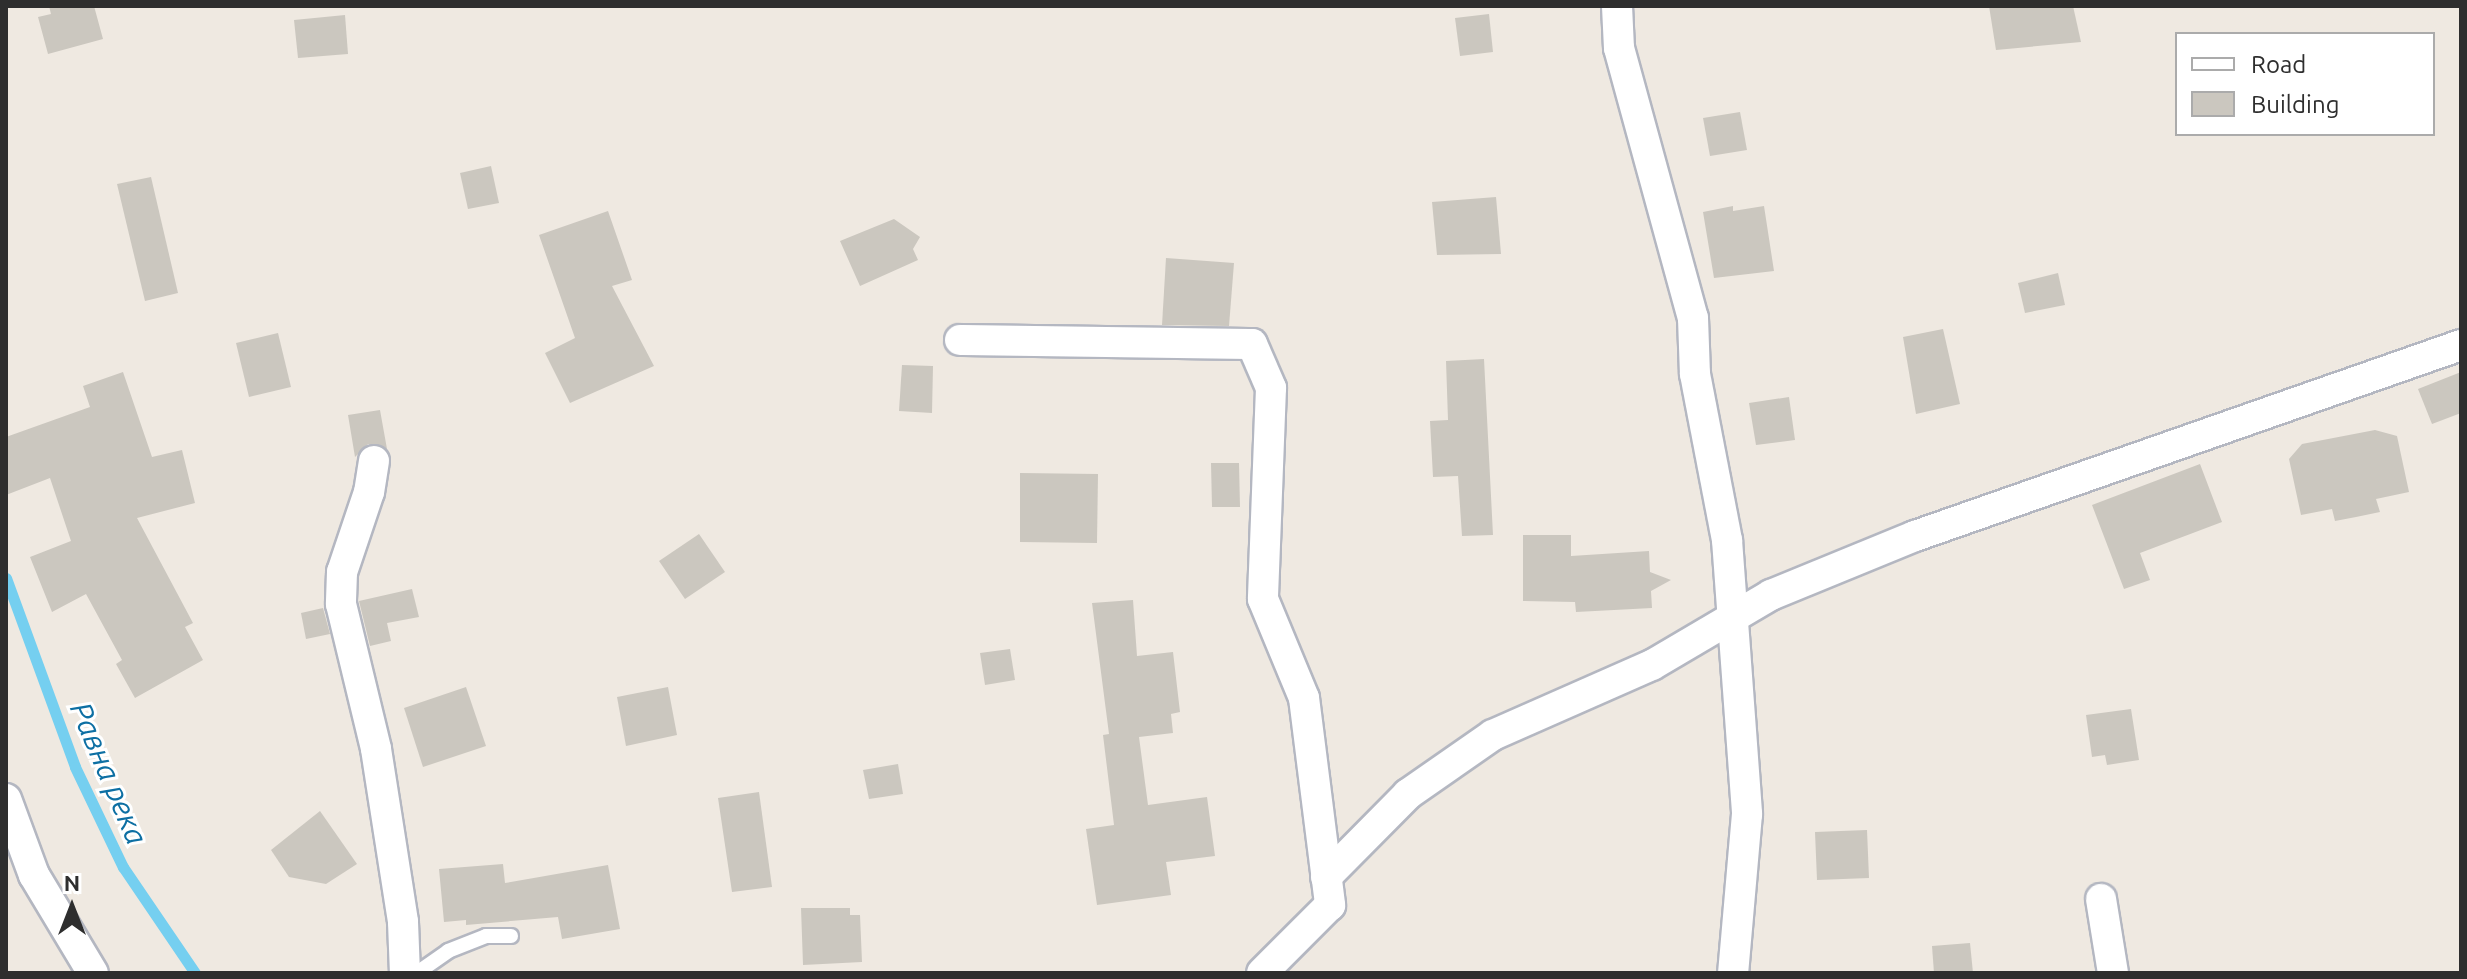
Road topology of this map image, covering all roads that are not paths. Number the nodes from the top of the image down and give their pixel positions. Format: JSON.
{"nodes":[{"id":1,"x":1617,"y":6,"type":"edge"},
{"id":2,"x":960,"y":340,"type":"dead end"},
{"id":3,"x":2461,"y":345,"type":"edge"},
{"id":4,"x":374,"y":461,"type":"dead end"},
{"id":5,"x":1732,"y":618,"type":"junction"},
{"id":6,"x":6,"y":799,"type":"edge"},
{"id":7,"x":1326,"y":877,"type":"junction"},
{"id":8,"x":2101,"y":899,"type":"dead end"},
{"id":9,"x":511,"y":936,"type":"dead end"},
{"id":10,"x":93,"y":973,"type":"edge"},
{"id":11,"x":405,"y":973,"type":"edge"},
{"id":12,"x":417,"y":973,"type":"edge"},
{"id":13,"x":1262,"y":973,"type":"edge"},
{"id":14,"x":1733,"y":973,"type":"edge"},
{"id":15,"x":2113,"y":973,"type":"edge"}],
"edges":[{"from":1,"to":5,"type":"street"},
{"from":2,"to":7,"type":"street"},
{"from":3,"to":5,"type":"street"},
{"from":4,"to":11,"type":"street"},
{"from":5,"to":7,"type":"street"},
{"from":5,"to":14,"type":"street"},
{"from":6,"to":10,"type":"street"},
{"from":7,"to":13,"type":"street"},
{"from":8,"to":15,"type":"street"},
{"from":9,"to":12,"type":"lane"}]}
